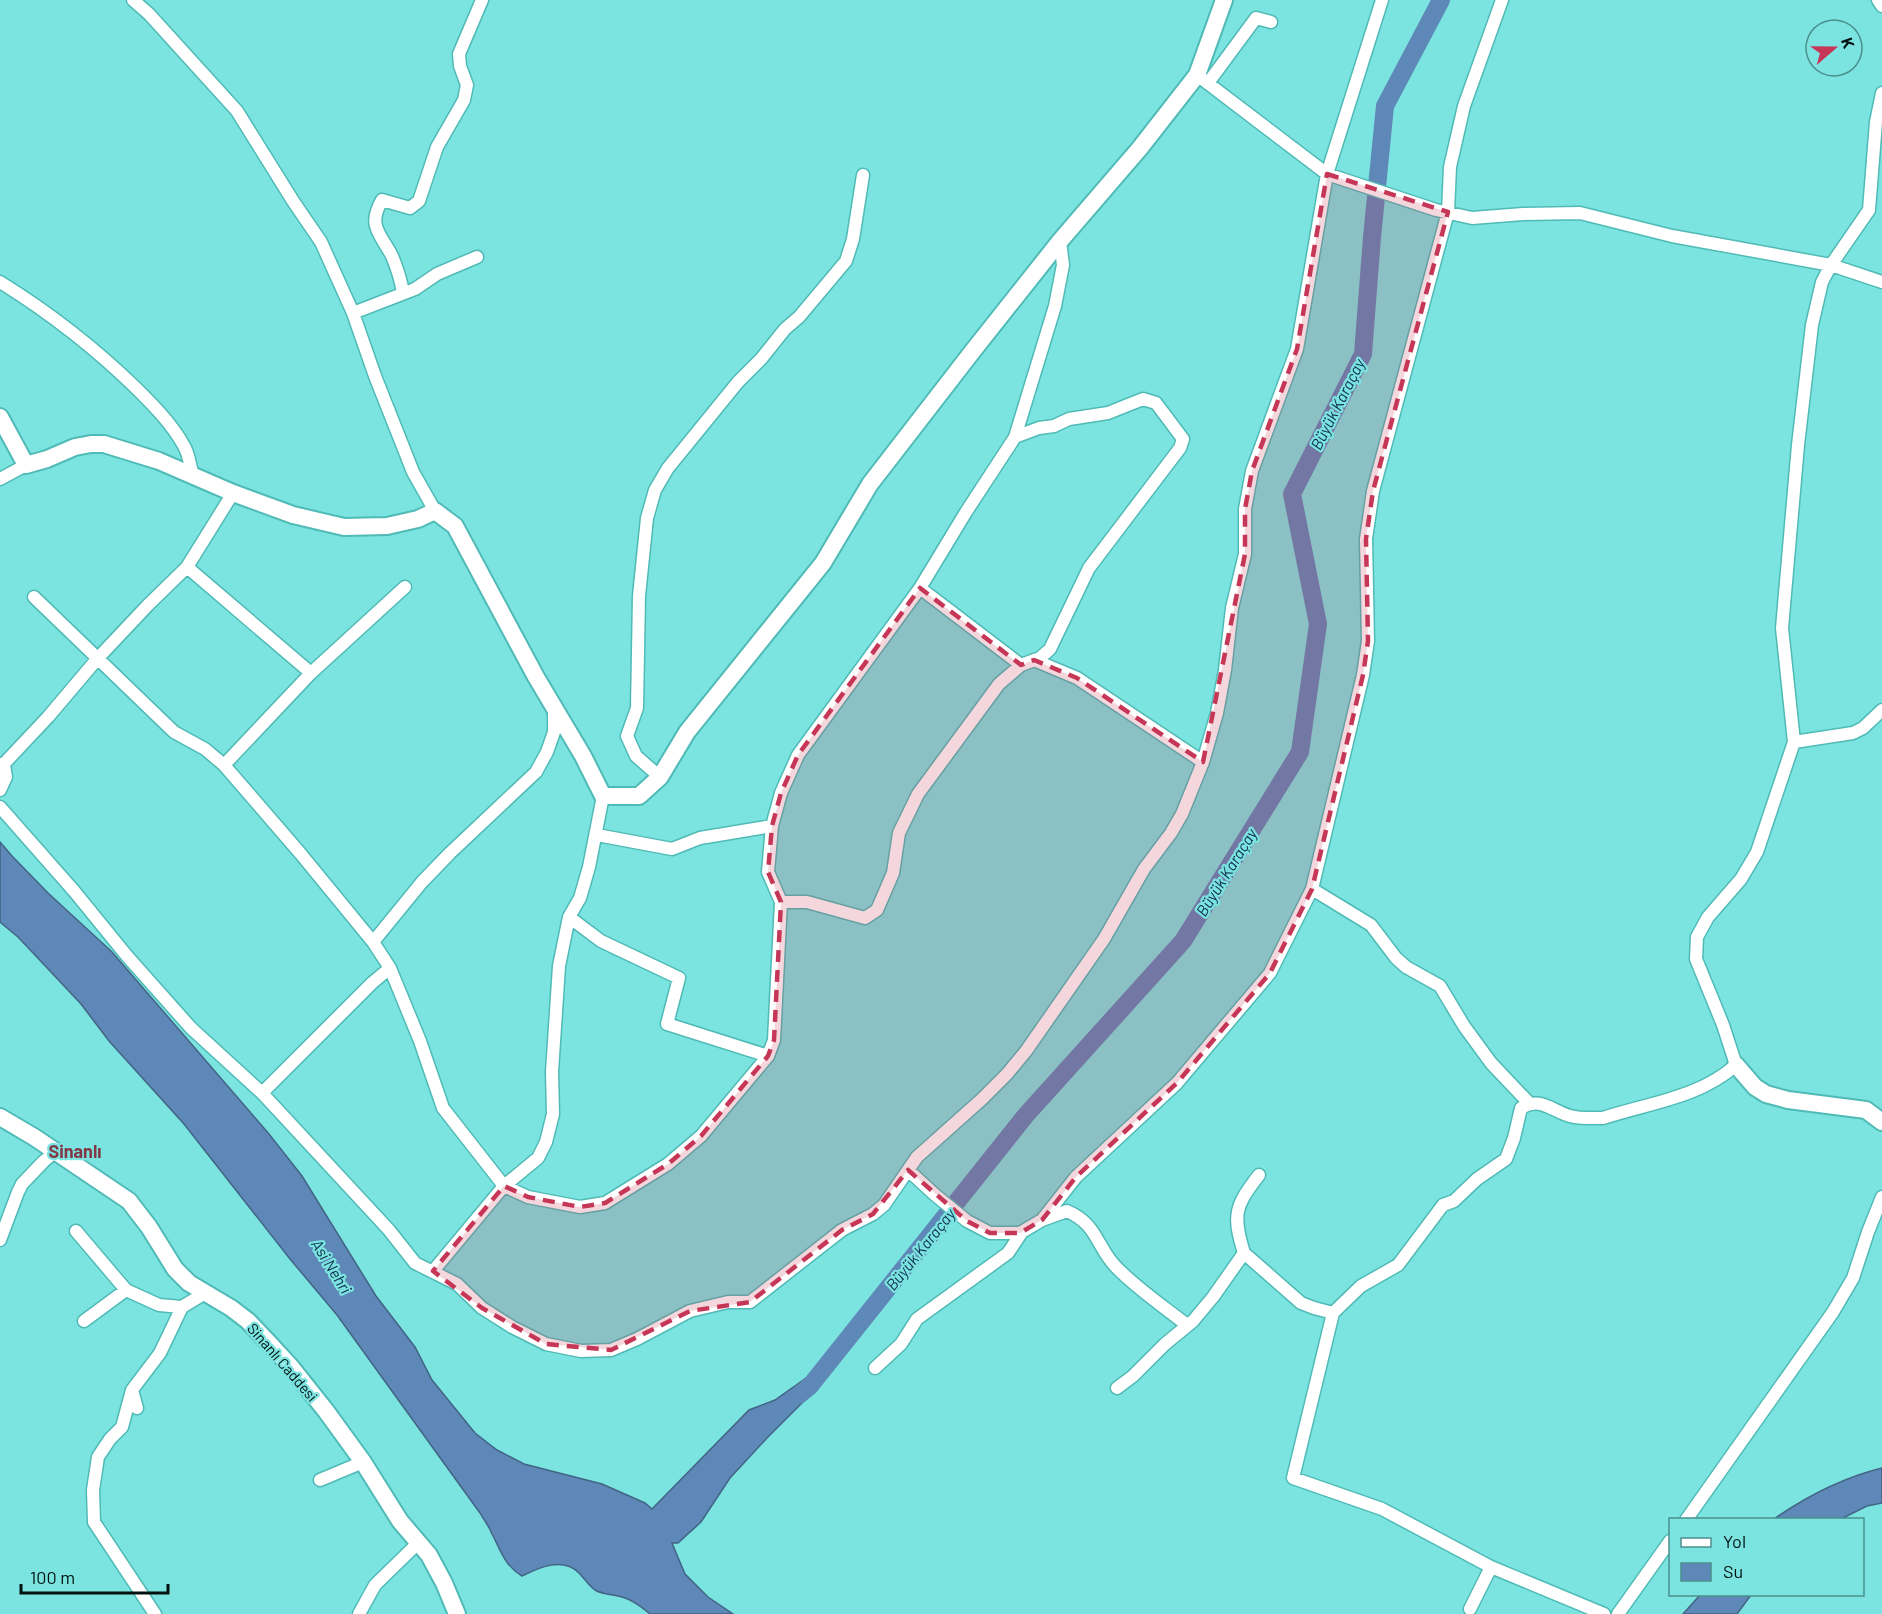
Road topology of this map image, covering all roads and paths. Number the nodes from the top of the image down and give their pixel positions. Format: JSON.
{"nodes":[{"id":1,"x":133,"y":0,"type":"edge"},
{"id":2,"x":482,"y":0,"type":"edge"},
{"id":3,"x":1224,"y":0,"type":"edge"},
{"id":4,"x":1382,"y":0,"type":"edge"},
{"id":5,"x":1502,"y":0,"type":"edge"},
{"id":6,"x":1878,"y":0,"type":"edge"},
{"id":7,"x":1882,"y":6,"type":"edge"},
{"id":8,"x":1271,"y":22,"type":"dead end"},
{"id":9,"x":1203,"y":79,"type":"junction"},
{"id":10,"x":1882,"y":93,"type":"edge"},
{"id":11,"x":1327,"y":174,"type":"junction"},
{"id":12,"x":863,"y":175,"type":"dead end"},
{"id":13,"x":1442,"y":211,"type":"junction"},
{"id":14,"x":1060,"y":241,"type":"junction"},
{"id":15,"x":477,"y":257,"type":"dead end"},
{"id":16,"x":1831,"y":266,"type":"junction"},
{"id":17,"x":0,"y":282,"type":"edge"},
{"id":18,"x":1882,"y":282,"type":"edge"},
{"id":19,"x":403,"y":293,"type":"junction"},
{"id":20,"x":353,"y":313,"type":"junction"},
{"id":21,"x":0,"y":417,"type":"edge"},
{"id":22,"x":1015,"y":437,"type":"junction"},
{"id":23,"x":26,"y":465,"type":"junction"},
{"id":24,"x":193,"y":476,"type":"junction"},
{"id":25,"x":0,"y":479,"type":"edge"},
{"id":26,"x":233,"y":493,"type":"junction"},
{"id":27,"x":435,"y":511,"type":"junction"},
{"id":28,"x":187,"y":567,"type":"junction"},
{"id":29,"x":405,"y":587,"type":"dead end"},
{"id":30,"x":920,"y":588,"type":"junction"},
{"id":31,"x":34,"y":597,"type":"dead end"},
{"id":32,"x":98,"y":658,"type":"junction"},
{"id":33,"x":1034,"y":660,"type":"junction"},
{"id":34,"x":1021,"y":665,"type":"junction"},
{"id":35,"x":311,"y":673,"type":"junction"},
{"id":36,"x":554,"y":708,"type":"junction"},
{"id":37,"x":1882,"y":710,"type":"edge"},
{"id":38,"x":1794,"y":742,"type":"junction"},
{"id":39,"x":1203,"y":762,"type":"junction"},
{"id":40,"x":224,"y":765,"type":"junction"},
{"id":41,"x":1,"y":766,"type":"edge"},
{"id":42,"x":660,"y":777,"type":"junction"},
{"id":43,"x":0,"y":790,"type":"edge"},
{"id":44,"x":603,"y":796,"type":"junction"},
{"id":45,"x":0,"y":807,"type":"edge"},
{"id":46,"x":772,"y":826,"type":"junction"},
{"id":47,"x":597,"y":835,"type":"junction"},
{"id":48,"x":1312,"y":889,"type":"junction"},
{"id":49,"x":781,"y":902,"type":"junction"},
{"id":50,"x":569,"y":917,"type":"junction"},
{"id":51,"x":373,"y":942,"type":"junction"},
{"id":52,"x":390,"y":968,"type":"junction"},
{"id":53,"x":768,"y":1056,"type":"junction"},
{"id":54,"x":1736,"y":1065,"type":"junction"},
{"id":55,"x":261,"y":1093,"type":"junction"},
{"id":56,"x":1529,"y":1103,"type":"junction"},
{"id":57,"x":0,"y":1117,"type":"edge"},
{"id":58,"x":1882,"y":1122,"type":"edge"},
{"id":59,"x":56,"y":1152,"type":"junction"},
{"id":60,"x":908,"y":1170,"type":"junction"},
{"id":61,"x":1259,"y":1175,"type":"dead end"},
{"id":62,"x":504,"y":1186,"type":"junction"},
{"id":63,"x":1882,"y":1197,"type":"edge"},
{"id":64,"x":1042,"y":1220,"type":"junction"},
{"id":65,"x":76,"y":1231,"type":"dead end"},
{"id":66,"x":1022,"y":1232,"type":"junction"},
{"id":67,"x":0,"y":1240,"type":"edge"},
{"id":68,"x":1244,"y":1253,"type":"junction"},
{"id":69,"x":433,"y":1270,"type":"junction"},
{"id":70,"x":126,"y":1290,"type":"junction"},
{"id":71,"x":205,"y":1293,"type":"junction"},
{"id":72,"x":182,"y":1307,"type":"junction"},
{"id":73,"x":1333,"y":1313,"type":"junction"},
{"id":74,"x":84,"y":1321,"type":"dead end"},
{"id":75,"x":1187,"y":1326,"type":"junction"},
{"id":76,"x":875,"y":1368,"type":"dead end"},
{"id":77,"x":1117,"y":1388,"type":"dead end"},
{"id":78,"x":132,"y":1390,"type":"junction"},
{"id":79,"x":137,"y":1408,"type":"dead end"},
{"id":80,"x":363,"y":1462,"type":"junction"},
{"id":81,"x":320,"y":1480,"type":"dead end"},
{"id":82,"x":1687,"y":1518,"type":"edge"},
{"id":83,"x":418,"y":1543,"type":"junction"},
{"id":84,"x":1669,"y":1544,"type":"edge"},
{"id":85,"x":1491,"y":1567,"type":"junction"},
{"id":86,"x":1470,"y":1609,"type":"dead end"},
{"id":87,"x":155,"y":1614,"type":"edge"},
{"id":88,"x":359,"y":1614,"type":"edge"},
{"id":89,"x":457,"y":1614,"type":"edge"},
{"id":90,"x":1604,"y":1614,"type":"edge"},
{"id":91,"x":1618,"y":1614,"type":"edge"}],
"edges":[{"from":1,"to":20,"type":"street"},
{"from":2,"to":19,"type":"street"},
{"from":3,"to":9,"type":"street"},
{"from":4,"to":11,"type":"street"},
{"from":5,"to":13,"type":"street"},
{"from":6,"to":7,"type":"street"},
{"from":8,"to":9,"type":"street"},
{"from":9,"to":11,"type":"street"},
{"from":9,"to":14,"type":"street"},
{"from":10,"to":16,"type":"street"},
{"from":11,"to":13,"type":"street"},
{"from":11,"to":39,"type":"street"},
{"from":12,"to":42,"type":"street"},
{"from":13,"to":16,"type":"street"},
{"from":13,"to":48,"type":"street"},
{"from":14,"to":22,"type":"street"},
{"from":14,"to":42,"type":"street"},
{"from":15,"to":19,"type":"street"},
{"from":16,"to":18,"type":"street"},
{"from":16,"to":38,"type":"street"},
{"from":17,"to":24,"type":"street"},
{"from":19,"to":20,"type":"street"},
{"from":20,"to":27,"type":"street"},
{"from":21,"to":23,"type":"street"},
{"from":22,"to":30,"type":"street"},
{"from":22,"to":33,"type":"street"},
{"from":23,"to":24,"type":"street"},
{"from":23,"to":25,"type":"street"},
{"from":24,"to":26,"type":"street"},
{"from":26,"to":27,"type":"street"},
{"from":26,"to":28,"type":"street"},
{"from":27,"to":36,"type":"street"},
{"from":28,"to":32,"type":"street"},
{"from":28,"to":35,"type":"street"},
{"from":29,"to":35,"type":"street"},
{"from":30,"to":34,"type":"street"},
{"from":30,"to":46,"type":"street"},
{"from":31,"to":32,"type":"street"},
{"from":32,"to":40,"type":"street"},
{"from":32,"to":41,"type":"street"},
{"from":33,"to":34,"type":"street"},
{"from":33,"to":39,"type":"street"},
{"from":34,"to":49,"type":"street"},
{"from":35,"to":40,"type":"street"},
{"from":36,"to":44,"type":"street"},
{"from":36,"to":51,"type":"street"},
{"from":37,"to":38,"type":"street"},
{"from":38,"to":54,"type":"street"},
{"from":39,"to":60,"type":"street"},
{"from":40,"to":51,"type":"street"},
{"from":41,"to":43,"type":"street"},
{"from":42,"to":44,"type":"street"},
{"from":44,"to":47,"type":"street"},
{"from":45,"to":55,"type":"street"},
{"from":46,"to":47,"type":"street"},
{"from":46,"to":49,"type":"street"},
{"from":47,"to":50,"type":"street"},
{"from":48,"to":56,"type":"street"},
{"from":48,"to":64,"type":"street"},
{"from":49,"to":53,"type":"street"},
{"from":50,"to":53,"type":"street"},
{"from":50,"to":62,"type":"street"},
{"from":51,"to":52,"type":"street"},
{"from":52,"to":55,"type":"street"},
{"from":52,"to":62,"type":"street"},
{"from":53,"to":62,"type":"street"},
{"from":54,"to":56,"type":"street"},
{"from":54,"to":58,"type":"street"},
{"from":55,"to":69,"type":"street"},
{"from":56,"to":73,"type":"street"},
{"from":57,"to":59,"type":"street","name":"Sinanlı Caddesi"},
{"from":59,"to":67,"type":"street"},
{"from":59,"to":71,"type":"street","name":"Sinanlı Caddesi"},
{"from":60,"to":66,"type":"street"},
{"from":60,"to":69,"type":"street"},
{"from":61,"to":68,"type":"street"},
{"from":62,"to":69,"type":"street"},
{"from":63,"to":82,"type":"street"},
{"from":64,"to":66,"type":"street"},
{"from":64,"to":75,"type":"street"},
{"from":65,"to":70,"type":"street"},
{"from":66,"to":76,"type":"street"},
{"from":68,"to":73,"type":"street"},
{"from":68,"to":75,"type":"street"},
{"from":70,"to":72,"type":"street"},
{"from":70,"to":74,"type":"street"},
{"from":71,"to":72,"type":"street"},
{"from":71,"to":80,"type":"street","name":"Sinanlı Caddesi"},
{"from":72,"to":78,"type":"street"},
{"from":73,"to":85,"type":"street"},
{"from":75,"to":77,"type":"street"},
{"from":78,"to":79,"type":"street"},
{"from":78,"to":87,"type":"street"},
{"from":80,"to":81,"type":"street"},
{"from":80,"to":83,"type":"street","name":"Sinanlı Caddesi"},
{"from":83,"to":88,"type":"street"},
{"from":83,"to":89,"type":"street","name":"Sinanlı Caddesi"},
{"from":84,"to":91,"type":"street"},
{"from":85,"to":86,"type":"street"},
{"from":85,"to":90,"type":"street"}]}
